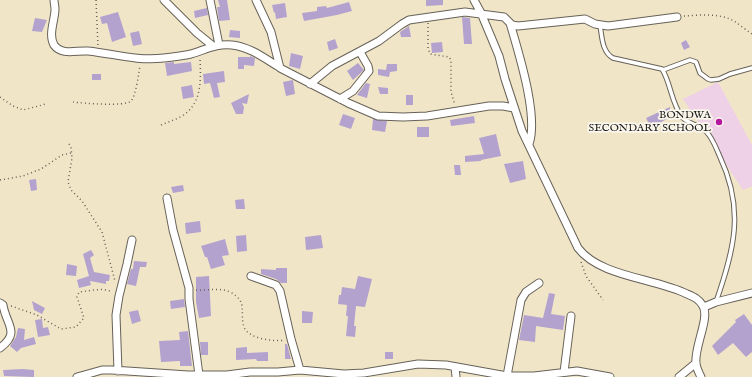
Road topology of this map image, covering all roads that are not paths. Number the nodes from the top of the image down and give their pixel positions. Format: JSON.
{"nodes":[{"id":1,"x":54,"y":0,"type":"edge"},
{"id":2,"x":164,"y":0,"type":"edge"},
{"id":3,"x":210,"y":0,"type":"edge"},
{"id":4,"x":256,"y":0,"type":"edge"},
{"id":5,"x":474,"y":0,"type":"edge"},
{"id":6,"x":481,"y":13,"type":"junction"},
{"id":7,"x":676,"y":17,"type":"road end"},
{"id":8,"x":510,"y":23,"type":"junction"},
{"id":9,"x":600,"y":26,"type":"junction"},
{"id":10,"x":216,"y":46,"type":"junction"},
{"id":11,"x":360,"y":52,"type":"junction"},
{"id":12,"x":279,"y":66,"type":"junction"},
{"id":13,"x":752,"y":68,"type":"edge"},
{"id":14,"x":663,"y":70,"type":"junction"},
{"id":15,"x":310,"y":84,"type":"junction"},
{"id":16,"x":340,"y":99,"type":"junction"},
{"id":17,"x":514,"y":108,"type":"junction"},
{"id":18,"x":529,"y":144,"type":"junction"},
{"id":19,"x":167,"y":198,"type":"dead end"},
{"id":20,"x":132,"y":240,"type":"dead end"},
{"id":21,"x":252,"y":276,"type":"dead end"},
{"id":22,"x":539,"y":283,"type":"dead end"},
{"id":23,"x":752,"y":293,"type":"edge"},
{"id":24,"x":716,"y":302,"type":"junction"},
{"id":25,"x":2,"y":304,"type":"edge"},
{"id":26,"x":704,"y":307,"type":"junction"},
{"id":27,"x":571,"y":316,"type":"dead end"},
{"id":28,"x":0,"y":348,"type":"edge"},
{"id":29,"x":696,"y":363,"type":"junction"},
{"id":30,"x":455,"y":367,"type":"junction"},
{"id":31,"x":118,"y":370,"type":"junction"},
{"id":32,"x":300,"y":370,"type":"junction"},
{"id":33,"x":564,"y":372,"type":"junction"},
{"id":34,"x":199,"y":375,"type":"junction"},
{"id":35,"x":344,"y":375,"type":"edge"},
{"id":36,"x":170,"y":376,"type":"edge"},
{"id":37,"x":507,"y":376,"type":"junction"},
{"id":38,"x":534,"y":376,"type":"edge"},
{"id":39,"x":79,"y":377,"type":"edge"},
{"id":40,"x":456,"y":377,"type":"edge"},
{"id":41,"x":610,"y":377,"type":"edge"},
{"id":42,"x":679,"y":377,"type":"edge"},
{"id":43,"x":701,"y":377,"type":"edge"}],
"edges":[{"from":1,"to":10,"type":"street"},
{"from":2,"to":10,"type":"street"},
{"from":3,"to":10,"type":"street"},
{"from":4,"to":12,"type":"street"},
{"from":5,"to":6,"type":"street"},
{"from":6,"to":8,"type":"street"},
{"from":6,"to":11,"type":"street"},
{"from":6,"to":17,"type":"street"},
{"from":7,"to":9,"type":"street"},
{"from":8,"to":9,"type":"street"},
{"from":8,"to":18,"type":"street"},
{"from":9,"to":14,"type":"lane"},
{"from":10,"to":12,"type":"street"},
{"from":11,"to":15,"type":"street"},
{"from":11,"to":16,"type":"street"},
{"from":12,"to":15,"type":"street"},
{"from":13,"to":14,"type":"lane"},
{"from":14,"to":24,"type":"lane"},
{"from":15,"to":16,"type":"street"},
{"from":16,"to":17,"type":"street"},
{"from":17,"to":18,"type":"street"},
{"from":18,"to":26,"type":"street"},
{"from":19,"to":34,"type":"street"},
{"from":20,"to":31,"type":"street"},
{"from":21,"to":32,"type":"street"},
{"from":22,"to":37,"type":"street"},
{"from":23,"to":24,"type":"street"},
{"from":24,"to":26,"type":"street"},
{"from":25,"to":28,"type":"street"},
{"from":26,"to":29,"type":"street"},
{"from":27,"to":33,"type":"street"},
{"from":29,"to":42,"type":"street"},
{"from":29,"to":43,"type":"street"},
{"from":30,"to":35,"type":"street"},
{"from":30,"to":37,"type":"street"},
{"from":30,"to":40,"type":"street"},
{"from":31,"to":36,"type":"street"},
{"from":31,"to":39,"type":"street"},
{"from":32,"to":34,"type":"street"},
{"from":32,"to":35,"type":"street"},
{"from":33,"to":38,"type":"street"},
{"from":33,"to":41,"type":"street"},
{"from":34,"to":36,"type":"street"},
{"from":37,"to":38,"type":"street"}]}
